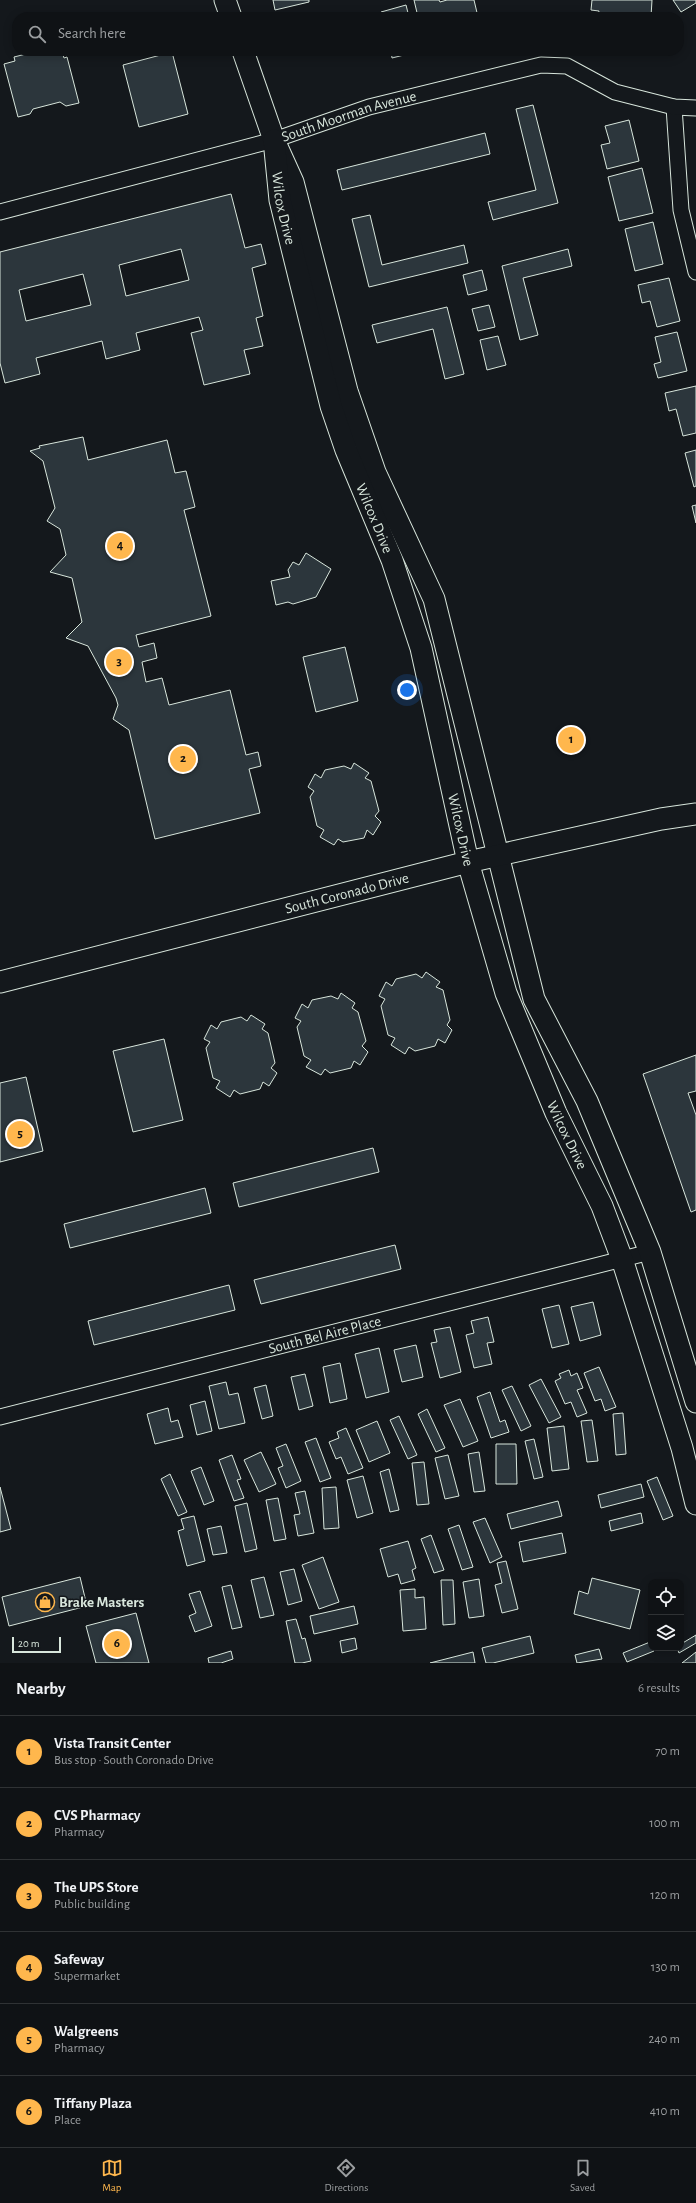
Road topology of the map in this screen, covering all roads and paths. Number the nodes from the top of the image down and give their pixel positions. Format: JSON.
{"nodes":[{"id":1,"x":225,"y":0,"type":"edge"},
{"id":2,"x":229,"y":12,"type":"edge"},
{"id":3,"x":245,"y":56,"type":"edge"},
{"id":4,"x":674,"y":107,"type":"junction"},
{"id":5,"x":696,"y":108,"type":"edge"},
{"id":6,"x":274,"y":140,"type":"junction"},
{"id":7,"x":0,"y":212,"type":"edge"},
{"id":8,"x":696,"y":272,"type":"edge"},
{"id":9,"x":696,"y":814,"type":"edge"},
{"id":10,"x":499,"y":854,"type":"junction"},
{"id":11,"x":468,"y":862,"type":"junction"},
{"id":12,"x":0,"y":982,"type":"edge"},
{"id":13,"x":650,"y":1252,"type":"junction"},
{"id":14,"x":622,"y":1259,"type":"junction"},
{"id":15,"x":696,"y":1402,"type":"edge"},
{"id":16,"x":0,"y":1417,"type":"edge"},
{"id":17,"x":696,"y":1504,"type":"edge"}],
"edges":[{"from":1,"to":2,"type":"street"},
{"from":3,"to":6,"type":"street","name":"Wilcox Drive"},
{"from":4,"to":5,"type":"street","name":"South Moorman Avenue"},
{"from":4,"to":6,"type":"street","name":"South Moorman Avenue"},
{"from":4,"to":8,"type":"street"},
{"from":6,"to":7,"type":"street","name":"South Moorman Avenue"},
{"from":6,"to":10,"type":"street","name":"Wilcox Drive"},
{"from":6,"to":11,"type":"street","name":"Wilcox Drive"},
{"from":9,"to":10,"type":"street","name":"South Coronado Drive"},
{"from":10,"to":11,"type":"street","name":"South Coronado Drive"},
{"from":10,"to":13,"type":"street","name":"Wilcox Drive"},
{"from":11,"to":12,"type":"street","name":"South Coronado Drive"},
{"from":11,"to":14,"type":"street","name":"Wilcox Drive"},
{"from":13,"to":14,"type":"street","name":"South Bel Aire Place"},
{"from":13,"to":15,"type":"street","name":"Wilcox Drive"},
{"from":14,"to":16,"type":"street","name":"South Bel Aire Place"},
{"from":14,"to":17,"type":"street","name":"Wilcox Drive"}]}
